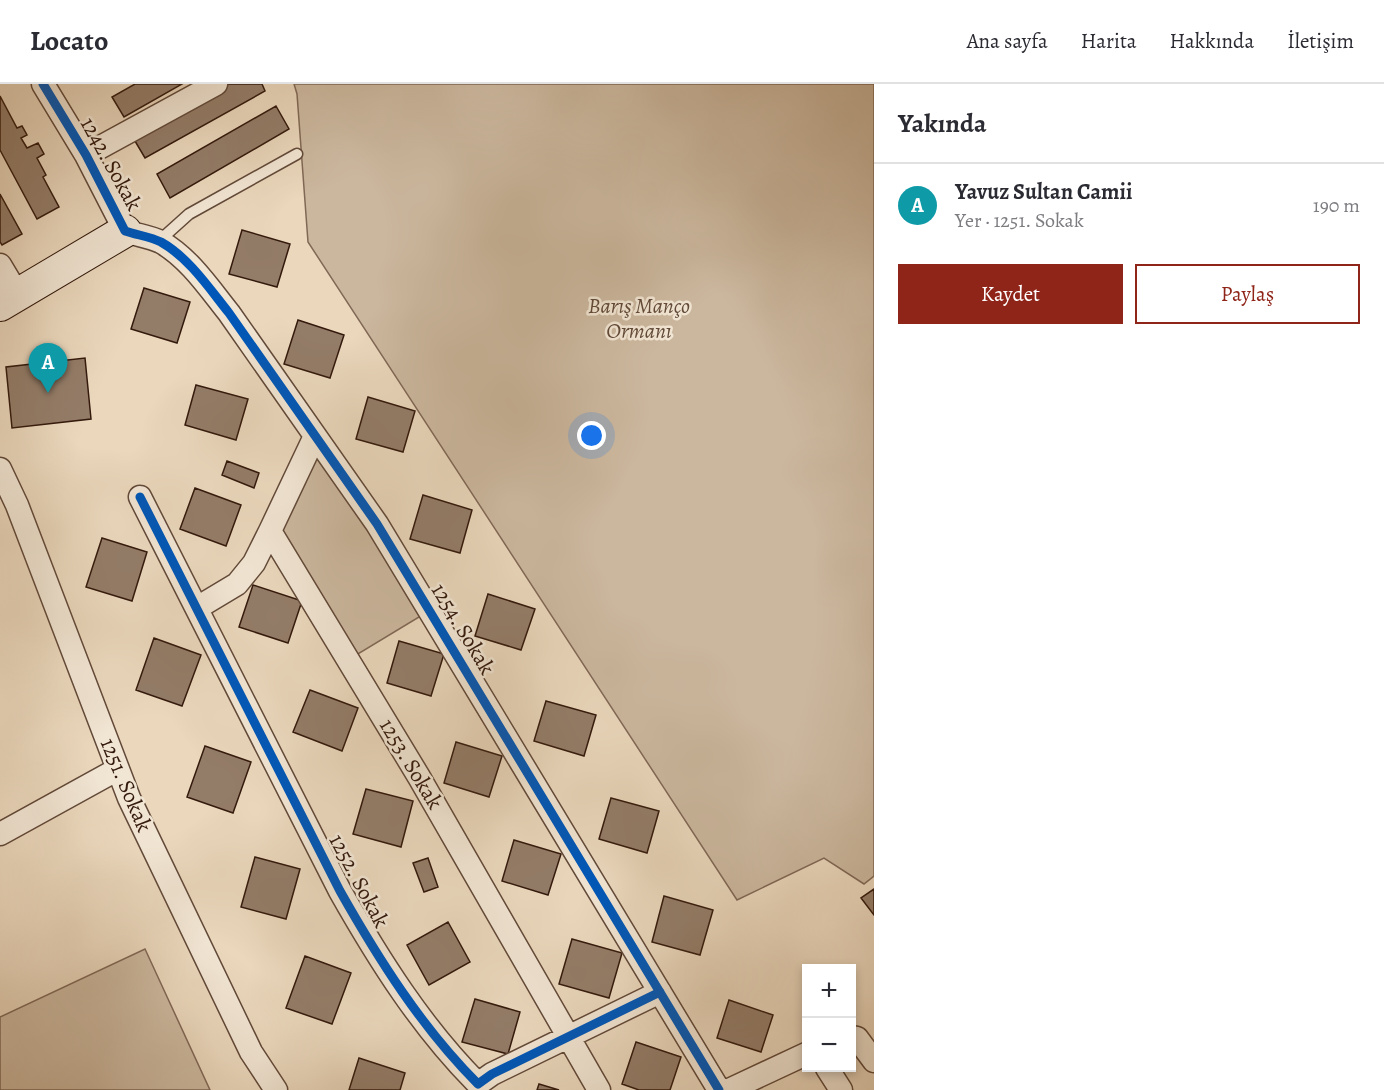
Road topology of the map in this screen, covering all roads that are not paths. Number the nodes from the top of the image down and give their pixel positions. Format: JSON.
{"nodes":[{"id":1,"x":43,"y":84,"type":"edge"},
{"id":2,"x":216,"y":84,"type":"edge"},
{"id":3,"x":297,"y":154,"type":"dead end"},
{"id":4,"x":86,"y":155,"type":"junction"},
{"id":5,"x":125,"y":231,"type":"junction"},
{"id":6,"x":159,"y":241,"type":"junction"},
{"id":7,"x":0,"y":265,"type":"edge"},
{"id":8,"x":9,"y":300,"type":"edge"},
{"id":9,"x":315,"y":436,"type":"junction"},
{"id":10,"x":0,"y":469,"type":"edge"},
{"id":11,"x":140,"y":497,"type":"dead end"},
{"id":12,"x":270,"y":531,"type":"junction"},
{"id":13,"x":197,"y":608,"type":"junction"},
{"id":14,"x":118,"y":769,"type":"junction"},
{"id":15,"x":0,"y":834,"type":"edge"},
{"id":16,"x":660,"y":992,"type":"junction"},
{"id":17,"x":569,"y":1036,"type":"junction"},
{"id":18,"x":856,"y":1038,"type":"edge"},
{"id":19,"x":802,"y":1056,"type":"edge"},
{"id":20,"x":874,"y":1061,"type":"edge"},
{"id":21,"x":830,"y":1072,"type":"edge"},
{"id":22,"x":480,"y":1087,"type":"edge"},
{"id":23,"x":276,"y":1090,"type":"edge"},
{"id":24,"x":599,"y":1090,"type":"edge"},
{"id":25,"x":719,"y":1090,"type":"edge"},
{"id":26,"x":729,"y":1090,"type":"edge"},
{"id":27,"x":841,"y":1090,"type":"edge"}],
"edges":[{"from":1,"to":4,"type":"street","name":"1242. Sokak"},
{"from":2,"to":4,"type":"street"},
{"from":3,"to":6,"type":"lane"},
{"from":4,"to":5,"type":"street","name":"1242. Sokak"},
{"from":5,"to":6,"type":"street","name":"1254. Sokak"},
{"from":5,"to":8,"type":"main road"},
{"from":6,"to":9,"type":"street","name":"1254. Sokak"},
{"from":7,"to":8,"type":"street"},
{"from":9,"to":12,"type":"street"},
{"from":9,"to":16,"type":"street","name":"1254. Sokak"},
{"from":10,"to":14,"type":"street","name":"1251. Sokak"},
{"from":11,"to":13,"type":"street","name":"1252. Sokak"},
{"from":12,"to":13,"type":"street"},
{"from":12,"to":17,"type":"street","name":"1253. Sokak"},
{"from":13,"to":22,"type":"street","name":"1252. Sokak"},
{"from":14,"to":15,"type":"street"},
{"from":14,"to":23,"type":"street","name":"1251. Sokak"},
{"from":16,"to":17,"type":"street","name":"1252. Sokak"},
{"from":16,"to":25,"type":"street","name":"1254. Sokak"},
{"from":17,"to":22,"type":"street","name":"1252. Sokak"},
{"from":17,"to":24,"type":"street","name":"1253. Sokak"},
{"from":18,"to":20,"type":"street"},
{"from":19,"to":26,"type":"street"},
{"from":21,"to":27,"type":"street"}]}
